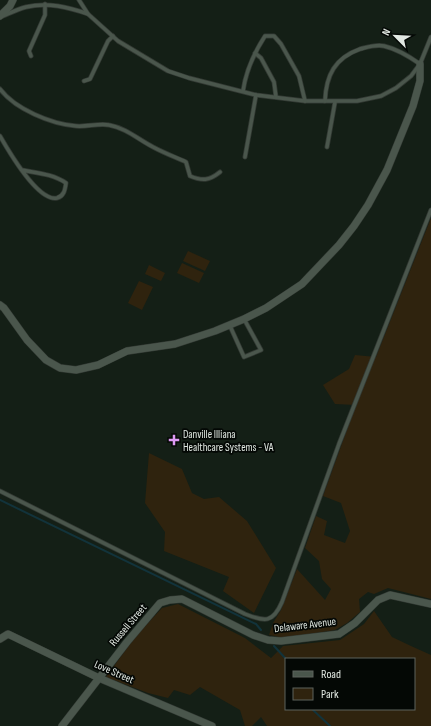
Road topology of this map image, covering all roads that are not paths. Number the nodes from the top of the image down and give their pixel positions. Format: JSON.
{"nodes":[{"id":1,"x":13,"y":0,"type":"edge"},
{"id":2,"x":79,"y":0,"type":"edge"},
{"id":3,"x":45,"y":4,"type":"junction"},
{"id":4,"x":88,"y":14,"type":"junction"},
{"id":5,"x":0,"y":17,"type":"edge"},
{"id":6,"x":112,"y":36,"type":"junction"},
{"id":7,"x":431,"y":37,"type":"edge"},
{"id":8,"x":255,"y":53,"type":"junction"},
{"id":9,"x":31,"y":56,"type":"dead end"},
{"id":10,"x":420,"y":64,"type":"junction"},
{"id":11,"x":84,"y":80,"type":"dead end"},
{"id":12,"x":0,"y":89,"type":"edge"},
{"id":13,"x":243,"y":91,"type":"junction"},
{"id":14,"x":256,"y":95,"type":"junction"},
{"id":15,"x":276,"y":97,"type":"junction"},
{"id":16,"x":305,"y":101,"type":"junction"},
{"id":17,"x":325,"y":101,"type":"junction"},
{"id":18,"x":335,"y":102,"type":"junction"},
{"id":19,"x":0,"y":136,"type":"edge"},
{"id":20,"x":327,"y":147,"type":"dead end"},
{"id":21,"x":245,"y":158,"type":"dead end"},
{"id":22,"x":22,"y":170,"type":"junction"},
{"id":23,"x":220,"y":172,"type":"dead end"},
{"id":24,"x":431,"y":210,"type":"edge"},
{"id":25,"x":0,"y":306,"type":"edge"},
{"id":26,"x":244,"y":319,"type":"junction"},
{"id":27,"x":230,"y":326,"type":"junction"},
{"id":28,"x":0,"y":491,"type":"edge"},
{"id":29,"x":170,"y":600,"type":"joint"},
{"id":30,"x":431,"y":604,"type":"edge"},
{"id":31,"x":0,"y":639,"type":"edge"},
{"id":32,"x":99,"y":678,"type":"junction"},
{"id":33,"x":62,"y":726,"type":"edge"},
{"id":34,"x":212,"y":726,"type":"edge"}],
"edges":[{"from":1,"to":5,"type":"street"},
{"from":2,"to":4,"type":"lane"},
{"from":3,"to":4,"type":"lane"},
{"from":3,"to":5,"type":"lane"},
{"from":3,"to":9,"type":"lane"},
{"from":4,"to":6,"type":"lane"},
{"from":6,"to":11,"type":"lane"},
{"from":6,"to":13,"type":"lane"},
{"from":7,"to":10,"type":"lane"},
{"from":8,"to":13,"type":"lane"},
{"from":8,"to":15,"type":"lane"},
{"from":8,"to":16,"type":"lane"},
{"from":10,"to":17,"type":"lane"},
{"from":10,"to":18,"type":"lane"},
{"from":10,"to":26,"type":"street"},
{"from":12,"to":23,"type":"lane"},
{"from":13,"to":14,"type":"lane"},
{"from":14,"to":15,"type":"lane"},
{"from":14,"to":21,"type":"lane"},
{"from":15,"to":16,"type":"lane"},
{"from":16,"to":17,"type":"lane"},
{"from":17,"to":18,"type":"lane"},
{"from":18,"to":20,"type":"lane"},
{"from":19,"to":22,"type":"lane"},
{"from":22,"to":22,"type":"lane"},
{"from":24,"to":28,"type":"lane"},
{"from":25,"to":27,"type":"street"},
{"from":26,"to":27,"type":"street"},
{"from":26,"to":27,"type":"lane"},
{"from":29,"to":30,"type":"street","name":"Delaware Avenue"},
{"from":29,"to":32,"type":"street","name":"Russell Street"},
{"from":31,"to":32,"type":"street","name":"Love Street"},
{"from":32,"to":33,"type":"street","name":"Russell Street"},
{"from":32,"to":34,"type":"street","name":"Love Street"}]}
